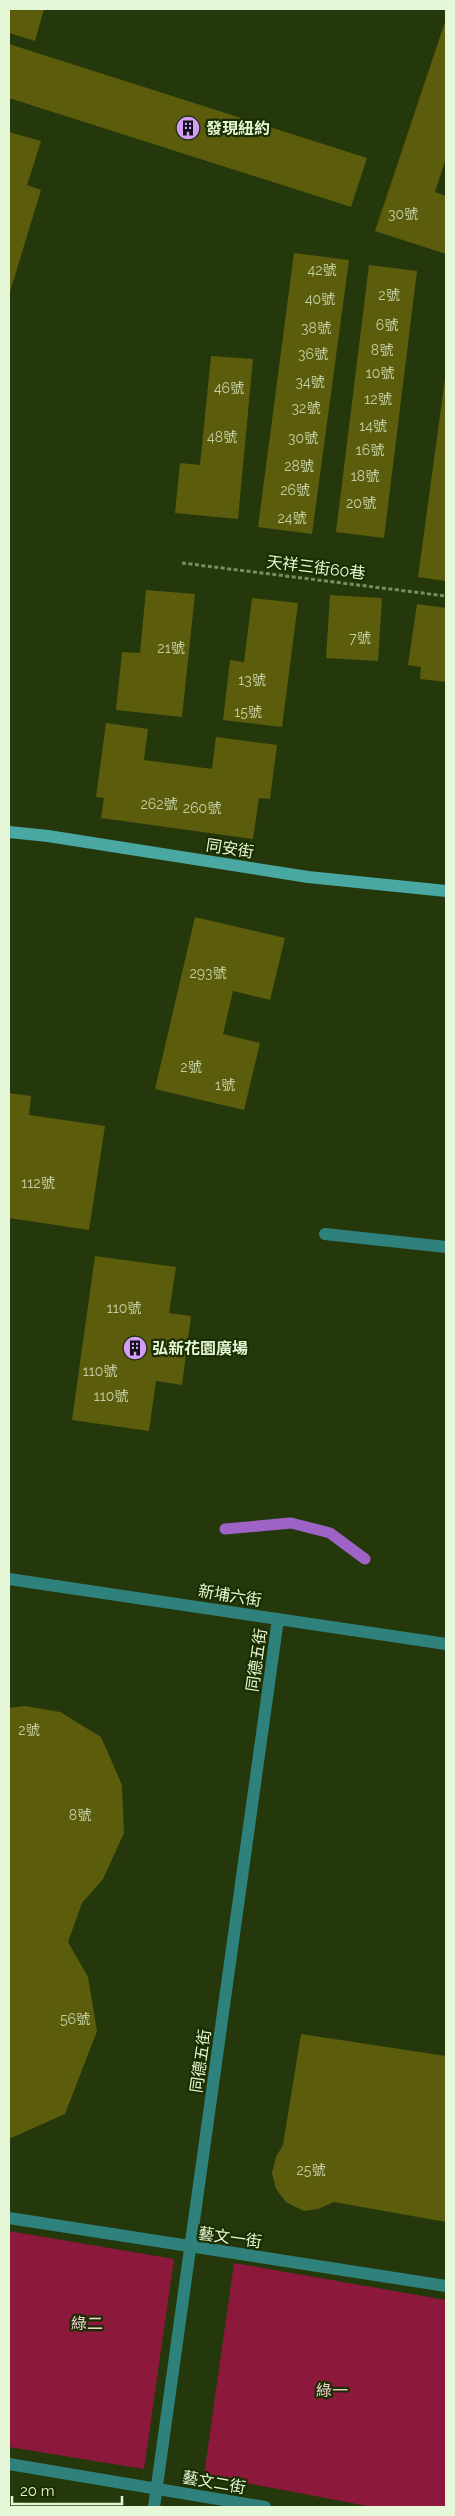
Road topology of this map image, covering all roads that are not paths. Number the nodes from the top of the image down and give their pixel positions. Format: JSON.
{"nodes":[{"id":1,"x":9,"y":832,"type":"edge"},
{"id":2,"x":446,"y":891,"type":"edge"},
{"id":3,"x":325,"y":1234,"type":"dead end"},
{"id":4,"x":446,"y":1247,"type":"edge"},
{"id":5,"x":9,"y":1579,"type":"edge"},
{"id":6,"x":278,"y":1619,"type":"junction"},
{"id":7,"x":446,"y":1644,"type":"edge"},
{"id":8,"x":9,"y":2218,"type":"edge"},
{"id":9,"x":190,"y":2247,"type":"junction"},
{"id":10,"x":446,"y":2286,"type":"edge"},
{"id":11,"x":9,"y":2464,"type":"edge"},
{"id":12,"x":157,"y":2488,"type":"junction"},
{"id":13,"x":154,"y":2507,"type":"edge"},
{"id":14,"x":265,"y":2507,"type":"edge"}],
"edges":[{"from":1,"to":2,"type":"street","name":"同安街"},
{"from":3,"to":4,"type":"street"},
{"from":5,"to":6,"type":"street","name":"新埔六街"},
{"from":6,"to":7,"type":"street","name":"新埔六街"},
{"from":6,"to":9,"type":"street","name":"同德五街"},
{"from":8,"to":9,"type":"street","name":"藝文一街"},
{"from":9,"to":10,"type":"street","name":"藝文一街"},
{"from":9,"to":12,"type":"street","name":"同德五街"},
{"from":11,"to":12,"type":"street","name":"藝文二街"},
{"from":12,"to":13,"type":"street","name":"同德五街"},
{"from":12,"to":14,"type":"street","name":"藝文二街"}]}
